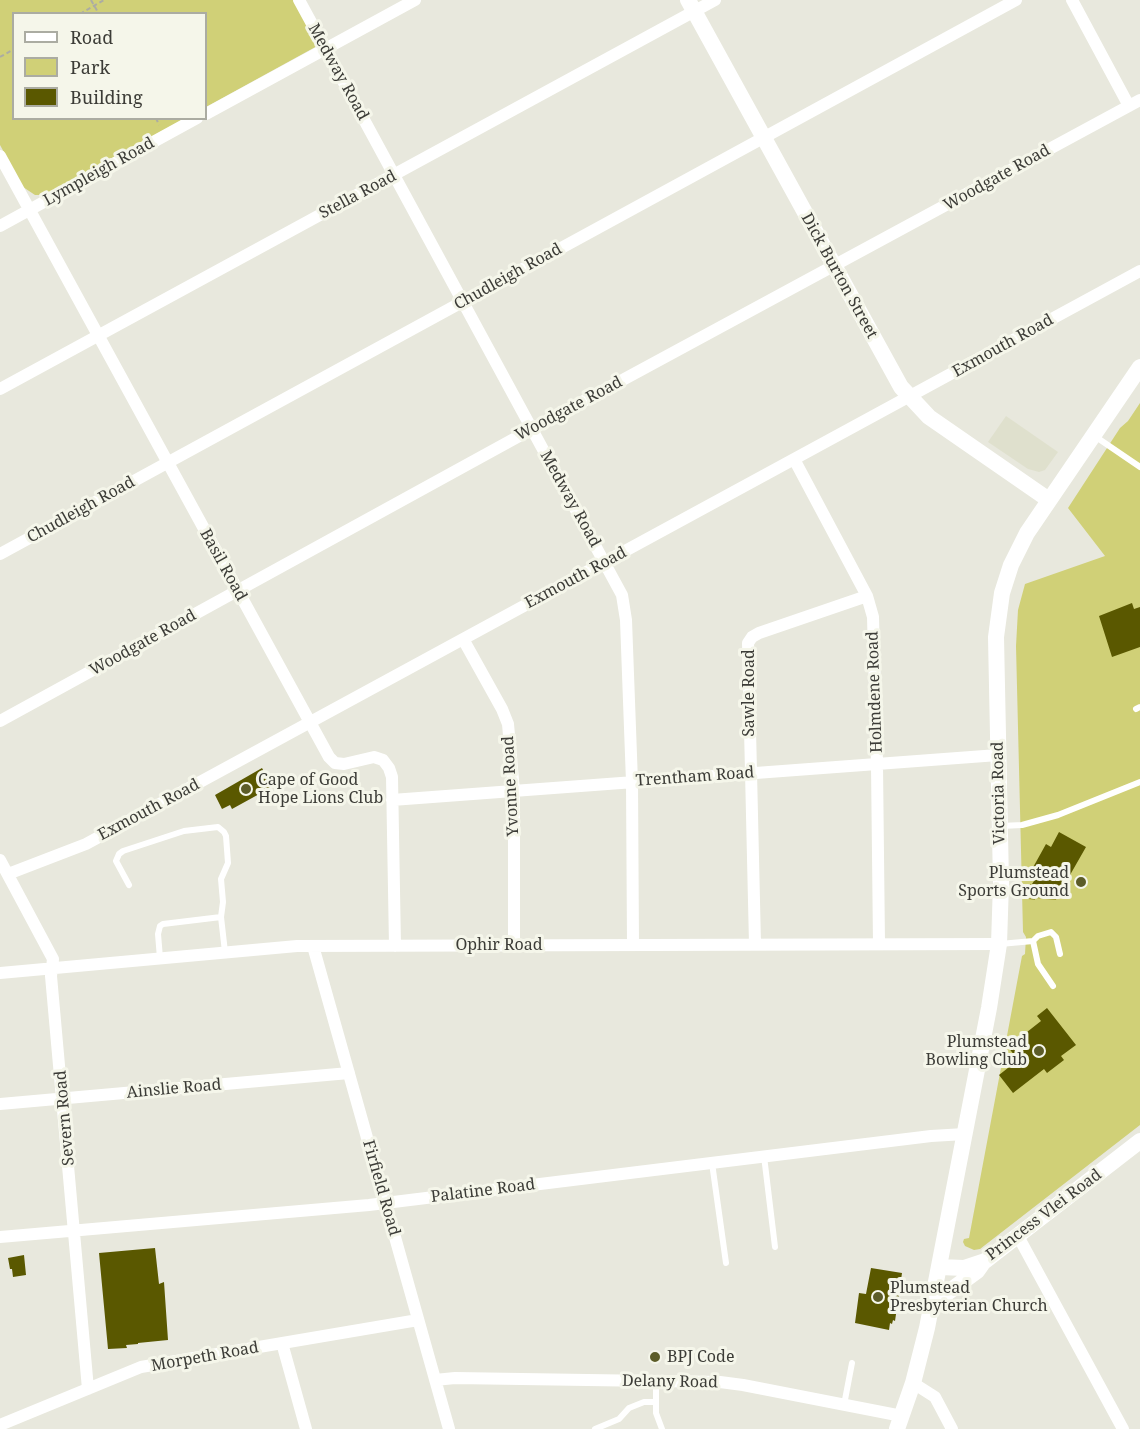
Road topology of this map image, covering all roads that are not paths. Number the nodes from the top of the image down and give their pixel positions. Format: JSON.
{"nodes":[{"id":1,"x":299,"y":0,"type":"edge"},
{"id":2,"x":415,"y":0,"type":"edge"},
{"id":3,"x":715,"y":0,"type":"edge"},
{"id":4,"x":1016,"y":0,"type":"edge"},
{"id":5,"x":1072,"y":0,"type":"edge"},
{"id":6,"x":692,"y":6,"type":"edge"},
{"id":7,"x":326,"y":49,"type":"junction"},
{"id":8,"x":1135,"y":103,"type":"edge"},
{"id":9,"x":207,"y":113,"type":"edge"},
{"id":10,"x":193,"y":120,"type":"edge"},
{"id":11,"x":764,"y":138,"type":"junction"},
{"id":12,"x":0,"y":156,"type":"edge"},
{"id":13,"x":394,"y":175,"type":"junction"},
{"id":14,"x":30,"y":210,"type":"junction"},
{"id":15,"x":0,"y":226,"type":"edge"},
{"id":16,"x":835,"y":267,"type":"junction"},
{"id":17,"x":1140,"y":271,"type":"edge"},
{"id":18,"x":463,"y":302,"type":"junction"},
{"id":19,"x":98,"y":336,"type":"junction"},
{"id":20,"x":1140,"y":367,"type":"edge"},
{"id":21,"x":0,"y":389,"type":"edge"},
{"id":22,"x":909,"y":397,"type":"junction"},
{"id":23,"x":532,"y":429,"type":"junction"},
{"id":24,"x":1093,"y":435,"type":"junction"},
{"id":25,"x":794,"y":459,"type":"junction"},
{"id":26,"x":168,"y":463,"type":"junction"},
{"id":27,"x":1140,"y":467,"type":"edge"},
{"id":28,"x":1049,"y":500,"type":"junction"},
{"id":29,"x":0,"y":554,"type":"edge"},
{"id":30,"x":605,"y":562,"type":"junction"},
{"id":31,"x":237,"y":591,"type":"junction"},
{"id":32,"x":867,"y":596,"type":"junction"},
{"id":33,"x":463,"y":639,"type":"junction"},
{"id":34,"x":0,"y":721,"type":"edge"},
{"id":35,"x":309,"y":723,"type":"junction"},
{"id":36,"x":998,"y":755,"type":"junction"},
{"id":37,"x":877,"y":765,"type":"junction"},
{"id":38,"x":750,"y":773,"type":"junction"},
{"id":39,"x":632,"y":782,"type":"junction"},
{"id":40,"x":1140,"y":782,"type":"edge"},
{"id":41,"x":514,"y":791,"type":"junction"},
{"id":42,"x":392,"y":800,"type":"junction"},
{"id":43,"x":1000,"y":826,"type":"junction"},
{"id":44,"x":0,"y":860,"type":"edge"},
{"id":45,"x":8,"y":874,"type":"junction"},
{"id":46,"x":129,"y":885,"type":"dead end"},
{"id":47,"x":221,"y":917,"type":"junction"},
{"id":48,"x":1033,"y":941,"type":"junction"},
{"id":49,"x":755,"y":944,"type":"junction"},
{"id":50,"x":879,"y":944,"type":"junction"},
{"id":51,"x":999,"y":944,"type":"junction"},
{"id":52,"x":395,"y":945,"type":"junction"},
{"id":53,"x":514,"y":945,"type":"junction"},
{"id":54,"x":633,"y":945,"type":"junction"},
{"id":55,"x":313,"y":946,"type":"junction"},
{"id":56,"x":225,"y":953,"type":"junction"},
{"id":57,"x":1060,"y":954,"type":"dead end"},
{"id":58,"x":160,"y":958,"type":"junction"},
{"id":59,"x":52,"y":968,"type":"junction"},
{"id":60,"x":0,"y":973,"type":"edge"},
{"id":61,"x":1053,"y":986,"type":"dead end"},
{"id":62,"x":349,"y":1073,"type":"junction"},
{"id":63,"x":63,"y":1099,"type":"junction"},
{"id":64,"x":0,"y":1104,"type":"edge"},
{"id":65,"x":965,"y":1134,"type":"junction"},
{"id":66,"x":1140,"y":1141,"type":"edge"},
{"id":67,"x":764,"y":1156,"type":"junction"},
{"id":68,"x":712,"y":1163,"type":"junction"},
{"id":69,"x":385,"y":1203,"type":"junction"},
{"id":70,"x":74,"y":1230,"type":"junction"},
{"id":71,"x":1018,"y":1236,"type":"junction"},
{"id":72,"x":0,"y":1237,"type":"edge"},
{"id":73,"x":775,"y":1247,"type":"dead end"},
{"id":74,"x":985,"y":1261,"type":"junction"},
{"id":75,"x":726,"y":1263,"type":"dead end"},
{"id":76,"x":940,"y":1267,"type":"junction"},
{"id":77,"x":932,"y":1304,"type":"junction"},
{"id":78,"x":418,"y":1320,"type":"junction"},
{"id":79,"x":282,"y":1343,"type":"junction"},
{"id":80,"x":852,"y":1363,"type":"dead end"},
{"id":81,"x":435,"y":1380,"type":"junction"},
{"id":82,"x":656,"y":1381,"type":"junction"},
{"id":83,"x":913,"y":1383,"type":"junction"},
{"id":84,"x":88,"y":1389,"type":"junction"},
{"id":85,"x":656,"y":1402,"type":"junction"},
{"id":86,"x":844,"y":1405,"type":"junction"},
{"id":87,"x":900,"y":1423,"type":"edge"},
{"id":88,"x":0,"y":1425,"type":"edge"},
{"id":89,"x":306,"y":1429,"type":"edge"},
{"id":90,"x":449,"y":1429,"type":"edge"},
{"id":91,"x":595,"y":1429,"type":"edge"},
{"id":92,"x":662,"y":1429,"type":"edge"},
{"id":93,"x":952,"y":1429,"type":"edge"},
{"id":94,"x":1123,"y":1429,"type":"edge"}],
"edges":[{"from":1,"to":7,"type":"street","name":"Medway Road"},
{"from":2,"to":7,"type":"street"},
{"from":3,"to":6,"type":"street","name":"Stella Road"},
{"from":4,"to":11,"type":"street","name":"Chudleigh Road"},
{"from":5,"to":8,"type":"street"},
{"from":6,"to":11,"type":"street","name":"Dick Burton Street"},
{"from":6,"to":13,"type":"street","name":"Stella Road"},
{"from":7,"to":9,"type":"street"},
{"from":7,"to":13,"type":"street","name":"Medway Road"},
{"from":8,"to":16,"type":"street","name":"Woodgate Road"},
{"from":10,"to":14,"type":"street","name":"Lympleigh Road"},
{"from":11,"to":16,"type":"street","name":"Dick Burton Street"},
{"from":11,"to":18,"type":"street","name":"Chudleigh Road"},
{"from":12,"to":14,"type":"street","name":"Basil Road"},
{"from":13,"to":18,"type":"street","name":"Medway Road"},
{"from":13,"to":19,"type":"street","name":"Stella Road"},
{"from":14,"to":15,"type":"street","name":"Lympleigh Road"},
{"from":14,"to":19,"type":"street","name":"Basil Road"},
{"from":16,"to":22,"type":"street","name":"Dick Burton Street"},
{"from":16,"to":23,"type":"street","name":"Woodgate Road"},
{"from":17,"to":22,"type":"street","name":"Exmouth Road"},
{"from":18,"to":23,"type":"street","name":"Medway Road"},
{"from":18,"to":26,"type":"street","name":"Chudleigh Road"},
{"from":19,"to":21,"type":"street","name":"Stella Road"},
{"from":19,"to":26,"type":"street","name":"Basil Road"},
{"from":20,"to":24,"type":"street","name":"Victoria Road"},
{"from":22,"to":25,"type":"street","name":"Exmouth Road"},
{"from":22,"to":28,"type":"street","name":"Dick Burton Street"},
{"from":23,"to":30,"type":"street","name":"Medway Road"},
{"from":23,"to":31,"type":"street","name":"Woodgate Road"},
{"from":24,"to":27,"type":"lane"},
{"from":24,"to":28,"type":"street","name":"Victoria Road"},
{"from":25,"to":30,"type":"street","name":"Exmouth Road"},
{"from":25,"to":32,"type":"street","name":"Holmdene Road"},
{"from":26,"to":29,"type":"street","name":"Chudleigh Road"},
{"from":26,"to":31,"type":"street","name":"Basil Road"},
{"from":28,"to":36,"type":"street","name":"Victoria Road"},
{"from":30,"to":33,"type":"street","name":"Exmouth Road"},
{"from":30,"to":39,"type":"street","name":"Medway Road"},
{"from":31,"to":34,"type":"street","name":"Woodgate Road"},
{"from":31,"to":35,"type":"street","name":"Basil Road"},
{"from":32,"to":37,"type":"street","name":"Holmdene Road"},
{"from":32,"to":38,"type":"street","name":"Sawle Road"},
{"from":33,"to":35,"type":"street","name":"Exmouth Road"},
{"from":33,"to":41,"type":"street","name":"Yvonne Road"},
{"from":35,"to":42,"type":"street","name":"Basil Road"},
{"from":35,"to":45,"type":"street","name":"Exmouth Road"},
{"from":36,"to":37,"type":"street","name":"Trentham Road"},
{"from":36,"to":43,"type":"street","name":"Victoria Road"},
{"from":37,"to":38,"type":"street","name":"Trentham Road"},
{"from":37,"to":50,"type":"street","name":"Holmdene Road"},
{"from":38,"to":39,"type":"street","name":"Trentham Road"},
{"from":38,"to":49,"type":"street","name":"Sawle Road"},
{"from":39,"to":41,"type":"street","name":"Trentham Road"},
{"from":39,"to":54,"type":"street","name":"Medway Road"},
{"from":40,"to":43,"type":"lane"},
{"from":41,"to":42,"type":"street","name":"Trentham Road"},
{"from":41,"to":53,"type":"street","name":"Yvonne Road"},
{"from":42,"to":52,"type":"street","name":"Basil Road"},
{"from":43,"to":51,"type":"street","name":"Victoria Road"},
{"from":44,"to":45,"type":"street","name":"Severn Road"},
{"from":45,"to":59,"type":"street","name":"Severn Road"},
{"from":46,"to":47,"type":"lane"},
{"from":47,"to":56,"type":"lane"},
{"from":47,"to":58,"type":"lane"},
{"from":48,"to":51,"type":"lane"},
{"from":48,"to":57,"type":"lane"},
{"from":48,"to":61,"type":"lane"},
{"from":49,"to":50,"type":"street","name":"Ophir Road"},
{"from":49,"to":54,"type":"street","name":"Ophir Road"},
{"from":50,"to":51,"type":"street","name":"Ophir Road"},
{"from":51,"to":65,"type":"street","name":"Victoria Road"},
{"from":52,"to":53,"type":"street","name":"Ophir Road"},
{"from":52,"to":55,"type":"street","name":"Ophir Road"},
{"from":53,"to":54,"type":"street","name":"Ophir Road"},
{"from":55,"to":56,"type":"street","name":"Ophir Road"},
{"from":55,"to":62,"type":"street","name":"Firfield Road"},
{"from":56,"to":58,"type":"street","name":"Ophir Road"},
{"from":58,"to":59,"type":"street","name":"Ophir Road"},
{"from":59,"to":60,"type":"street","name":"Ophir Road"},
{"from":59,"to":63,"type":"street","name":"Severn Road"},
{"from":62,"to":63,"type":"street","name":"Ainslie Road"},
{"from":62,"to":69,"type":"street","name":"Firfield Road"},
{"from":63,"to":64,"type":"street","name":"Ainslie Road"},
{"from":63,"to":70,"type":"street","name":"Severn Road"},
{"from":65,"to":67,"type":"street","name":"Palatine Road"},
{"from":65,"to":76,"type":"street","name":"Victoria Road"},
{"from":66,"to":71,"type":"street","name":"Princess Vlei Road"},
{"from":67,"to":68,"type":"street","name":"Palatine Road"},
{"from":67,"to":73,"type":"lane"},
{"from":68,"to":69,"type":"street","name":"Palatine Road"},
{"from":68,"to":75,"type":"lane"},
{"from":69,"to":70,"type":"street","name":"Palatine Road"},
{"from":69,"to":78,"type":"street","name":"Firfield Road"},
{"from":70,"to":72,"type":"street","name":"Palatine Road"},
{"from":70,"to":84,"type":"street","name":"Severn Road"},
{"from":71,"to":74,"type":"street","name":"Princess Vlei Road"},
{"from":71,"to":94,"type":"street"},
{"from":74,"to":76,"type":"street","name":"Princess Vlei Road"},
{"from":74,"to":77,"type":"street"},
{"from":76,"to":77,"type":"street","name":"Victoria Road"},
{"from":77,"to":83,"type":"street","name":"Victoria Road"},
{"from":78,"to":79,"type":"street","name":"Morpeth Road"},
{"from":78,"to":81,"type":"street","name":"Firfield Road"},
{"from":79,"to":84,"type":"street","name":"Morpeth Road"},
{"from":79,"to":89,"type":"street"},
{"from":80,"to":86,"type":"lane"},
{"from":81,"to":82,"type":"street","name":"Delany Road"},
{"from":81,"to":90,"type":"street","name":"Firfield Road"},
{"from":82,"to":85,"type":"lane"},
{"from":82,"to":86,"type":"street","name":"Delany Road"},
{"from":83,"to":87,"type":"street","name":"Victoria Road"},
{"from":83,"to":93,"type":"street"},
{"from":84,"to":88,"type":"street","name":"Morpeth Road"},
{"from":85,"to":91,"type":"lane"},
{"from":85,"to":92,"type":"lane"},
{"from":86,"to":87,"type":"street","name":"Delany Road"}]}
